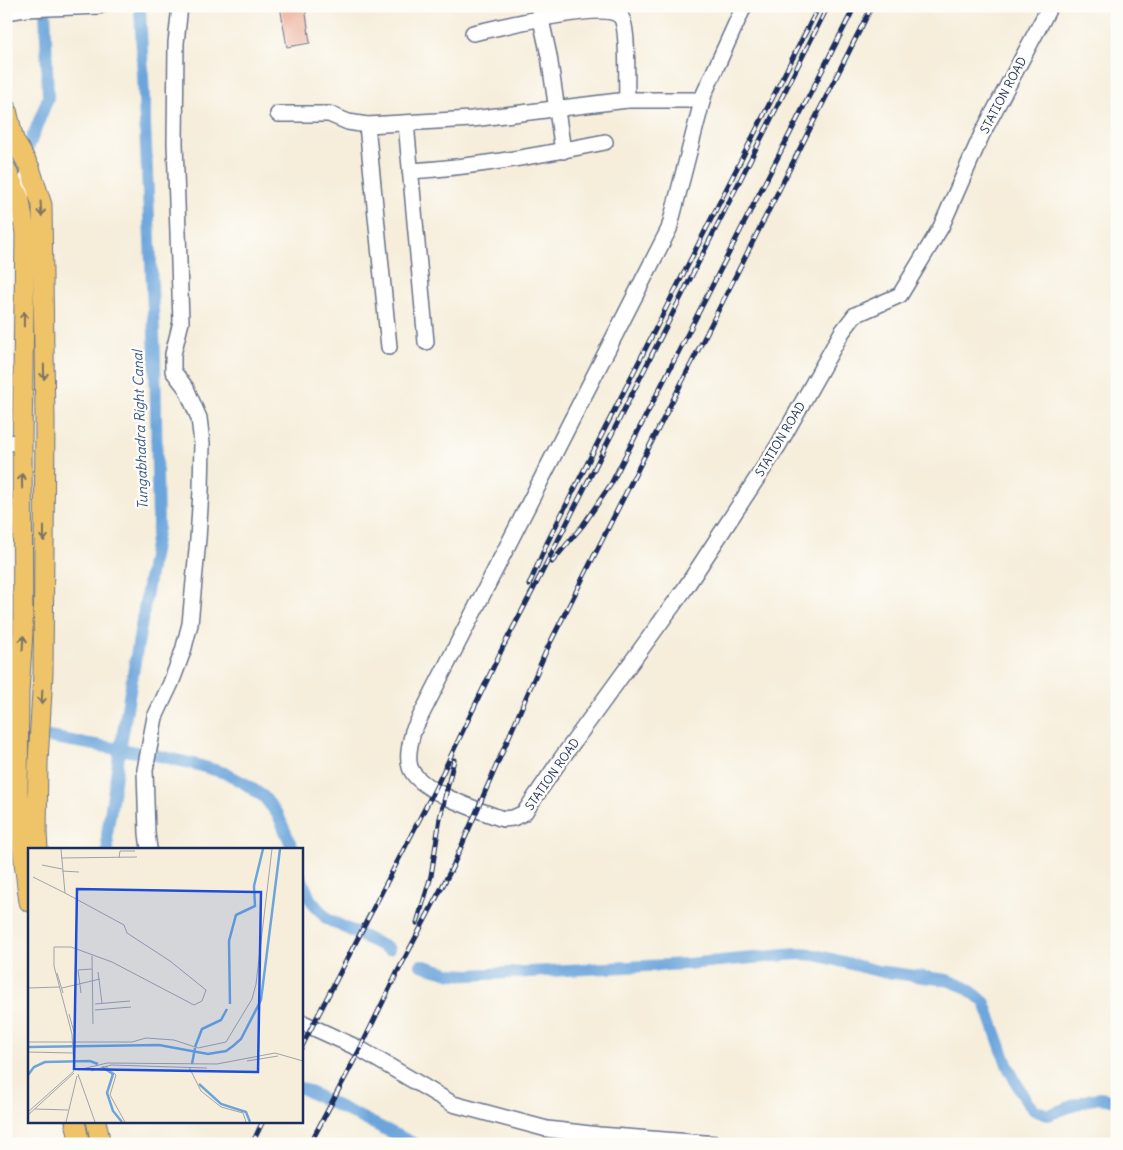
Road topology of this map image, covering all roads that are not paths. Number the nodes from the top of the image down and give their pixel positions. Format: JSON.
{"nodes":[{"id":1,"x":99,"y":6,"type":"edge"},
{"id":2,"x":180,"y":6,"type":"edge"},
{"id":3,"x":744,"y":6,"type":"edge"},
{"id":4,"x":1050,"y":6,"type":"edge"},
{"id":5,"x":6,"y":12,"type":"edge"},
{"id":6,"x":539,"y":12,"type":"edge"},
{"id":7,"x":473,"y":33,"type":"dead end"},
{"id":8,"x":627,"y":100,"type":"junction"},
{"id":9,"x":702,"y":100,"type":"junction"},
{"id":10,"x":6,"y":106,"type":"edge"},
{"id":11,"x":557,"y":110,"type":"junction"},
{"id":12,"x":278,"y":114,"type":"dead end"},
{"id":13,"x":406,"y":123,"type":"junction"},
{"id":14,"x":367,"y":125,"type":"junction"},
{"id":15,"x":606,"y":142,"type":"dead end"},
{"id":16,"x":562,"y":151,"type":"junction"},
{"id":17,"x":29,"y":165,"type":"junction"},
{"id":18,"x":6,"y":169,"type":"edge"},
{"id":19,"x":410,"y":171,"type":"junction"},
{"id":20,"x":18,"y":194,"type":"junction"},
{"id":21,"x":6,"y":221,"type":"edge"},
{"id":22,"x":426,"y":342,"type":"dead end"},
{"id":23,"x":389,"y":346,"type":"dead end"},
{"id":24,"x":14,"y":443,"type":"edge"},
{"id":25,"x":13,"y":692,"type":"edge"},
{"id":26,"x":13,"y":716,"type":"edge"},
{"id":27,"x":38,"y":848,"type":"edge"},
{"id":28,"x":149,"y":848,"type":"edge"},
{"id":29,"x":28,"y":894,"type":"edge"},
{"id":30,"x":302,"y":1022,"type":"edge"},
{"id":31,"x":75,"y":1122,"type":"edge"},
{"id":32,"x":96,"y":1122,"type":"edge"},
{"id":33,"x":80,"y":1144,"type":"edge"},
{"id":34,"x":101,"y":1144,"type":"edge"},
{"id":35,"x":717,"y":1144,"type":"edge"}],
"edges":[{"from":1,"to":5,"type":"street"},
{"from":2,"to":28,"type":"street"},
{"from":3,"to":9,"type":"street","name":"STATION ROAD"},
{"from":4,"to":9,"type":"street","name":"STATION ROAD"},
{"from":6,"to":7,"type":"street"},
{"from":6,"to":8,"type":"street"},
{"from":6,"to":11,"type":"street"},
{"from":8,"to":9,"type":"street"},
{"from":8,"to":11,"type":"street"},
{"from":10,"to":17,"type":"main road"},
{"from":11,"to":13,"type":"street"},
{"from":11,"to":16,"type":"street"},
{"from":12,"to":14,"type":"street"},
{"from":13,"to":14,"type":"street"},
{"from":13,"to":19,"type":"street"},
{"from":14,"to":23,"type":"street"},
{"from":15,"to":16,"type":"street"},
{"from":16,"to":19,"type":"street"},
{"from":17,"to":20,"type":"street"},
{"from":17,"to":27,"type":"main road","one_way":true},
{"from":18,"to":20,"type":"main road"},
{"from":19,"to":22,"type":"street"},
{"from":20,"to":21,"type":"street"},
{"from":24,"to":20,"type":"main road","one_way":true},
{"from":25,"to":24,"type":"main road","one_way":true},
{"from":25,"to":26,"type":"main road"},
{"from":26,"to":29,"type":"main road"},
{"from":30,"to":35,"type":"street"},
{"from":31,"to":33,"type":"main road"},
{"from":32,"to":34,"type":"main road"}]}
